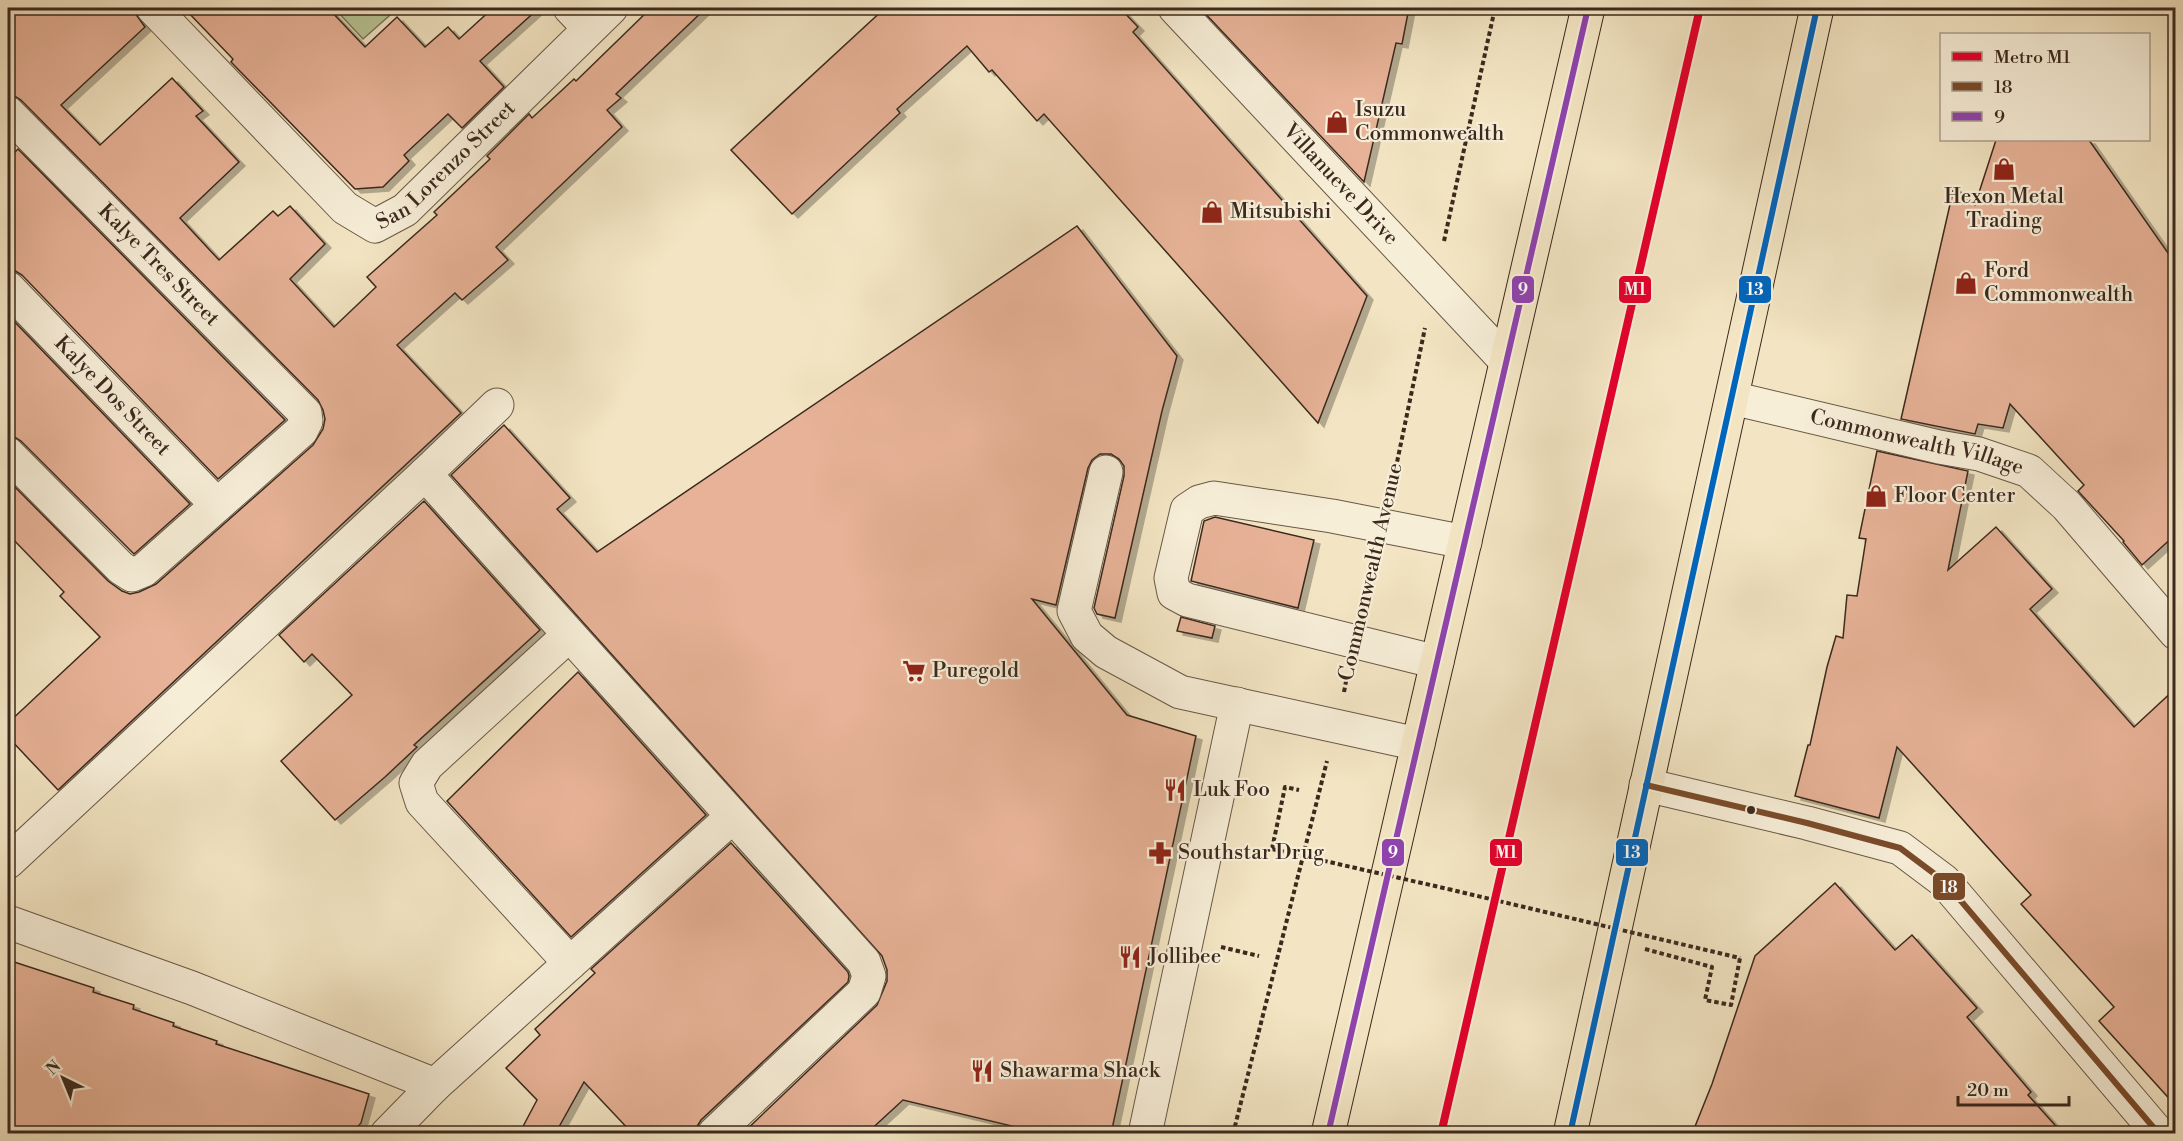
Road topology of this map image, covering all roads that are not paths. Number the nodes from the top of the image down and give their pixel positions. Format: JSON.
{"nodes":[{"id":1,"x":153,"y":8,"type":"edge"},
{"id":2,"x":1176,"y":8,"type":"edge"},
{"id":3,"x":1588,"y":8,"type":"edge"},
{"id":4,"x":1817,"y":8,"type":"edge"},
{"id":5,"x":590,"y":14,"type":"edge"},
{"id":6,"x":8,"y":113,"type":"edge"},
{"id":7,"x":8,"y":288,"type":"edge"},
{"id":8,"x":1506,"y":361,"type":"junction"},
{"id":9,"x":1732,"y":398,"type":"junction"},
{"id":10,"x":497,"y":405,"type":"dead end"},
{"id":11,"x":8,"y":454,"type":"edge"},
{"id":12,"x":1106,"y":472,"type":"dead end"},
{"id":13,"x":425,"y":474,"type":"junction"},
{"id":14,"x":217,"y":505,"type":"junction"},
{"id":15,"x":1465,"y":542,"type":"junction"},
{"id":16,"x":2175,"y":633,"type":"edge"},
{"id":17,"x":570,"y":635,"type":"junction"},
{"id":18,"x":1437,"y":662,"type":"junction"},
{"id":19,"x":1237,"y":704,"type":"junction"},
{"id":20,"x":1418,"y":744,"type":"junction"},
{"id":21,"x":1646,"y":785,"type":"junction"},
{"id":22,"x":732,"y":817,"type":"junction"},
{"id":23,"x":8,"y":862,"type":"edge"},
{"id":24,"x":8,"y":922,"type":"edge"},
{"id":25,"x":570,"y":963,"type":"junction"},
{"id":26,"x":435,"y":1085,"type":"junction"},
{"id":27,"x":387,"y":1134,"type":"edge"},
{"id":28,"x":714,"y":1134,"type":"edge"},
{"id":29,"x":1145,"y":1134,"type":"edge"},
{"id":30,"x":1328,"y":1134,"type":"edge"},
{"id":31,"x":1570,"y":1134,"type":"edge"},
{"id":32,"x":2159,"y":1134,"type":"edge"}],
"edges":[{"from":1,"to":5,"type":"street","name":"San Lorenzo Street"},
{"from":2,"to":8,"type":"street","name":"Villanueve Drive"},
{"from":3,"to":8,"type":"main road"},
{"from":4,"to":9,"type":"main road"},
{"from":6,"to":14,"type":"street","name":"Kalye Tres Street"},
{"from":7,"to":14,"type":"street","name":"Kalye Dos Street"},
{"from":8,"to":15,"type":"main road"},
{"from":9,"to":16,"type":"street","name":"Commonwealth Village"},
{"from":9,"to":21,"type":"main road"},
{"from":10,"to":13,"type":"street"},
{"from":11,"to":14,"type":"street"},
{"from":12,"to":19,"type":"street"},
{"from":13,"to":17,"type":"street"},
{"from":13,"to":23,"type":"street"},
{"from":15,"to":18,"type":"main road"},
{"from":15,"to":18,"type":"street"},
{"from":17,"to":22,"type":"street"},
{"from":17,"to":25,"type":"street"},
{"from":18,"to":20,"type":"main road"},
{"from":19,"to":20,"type":"street"},
{"from":19,"to":29,"type":"street"},
{"from":20,"to":30,"type":"main road"},
{"from":21,"to":31,"type":"main road"},
{"from":21,"to":32,"type":"street"},
{"from":22,"to":25,"type":"street"},
{"from":22,"to":28,"type":"street"},
{"from":24,"to":26,"type":"street"},
{"from":25,"to":26,"type":"street"},
{"from":26,"to":27,"type":"street"}]}
